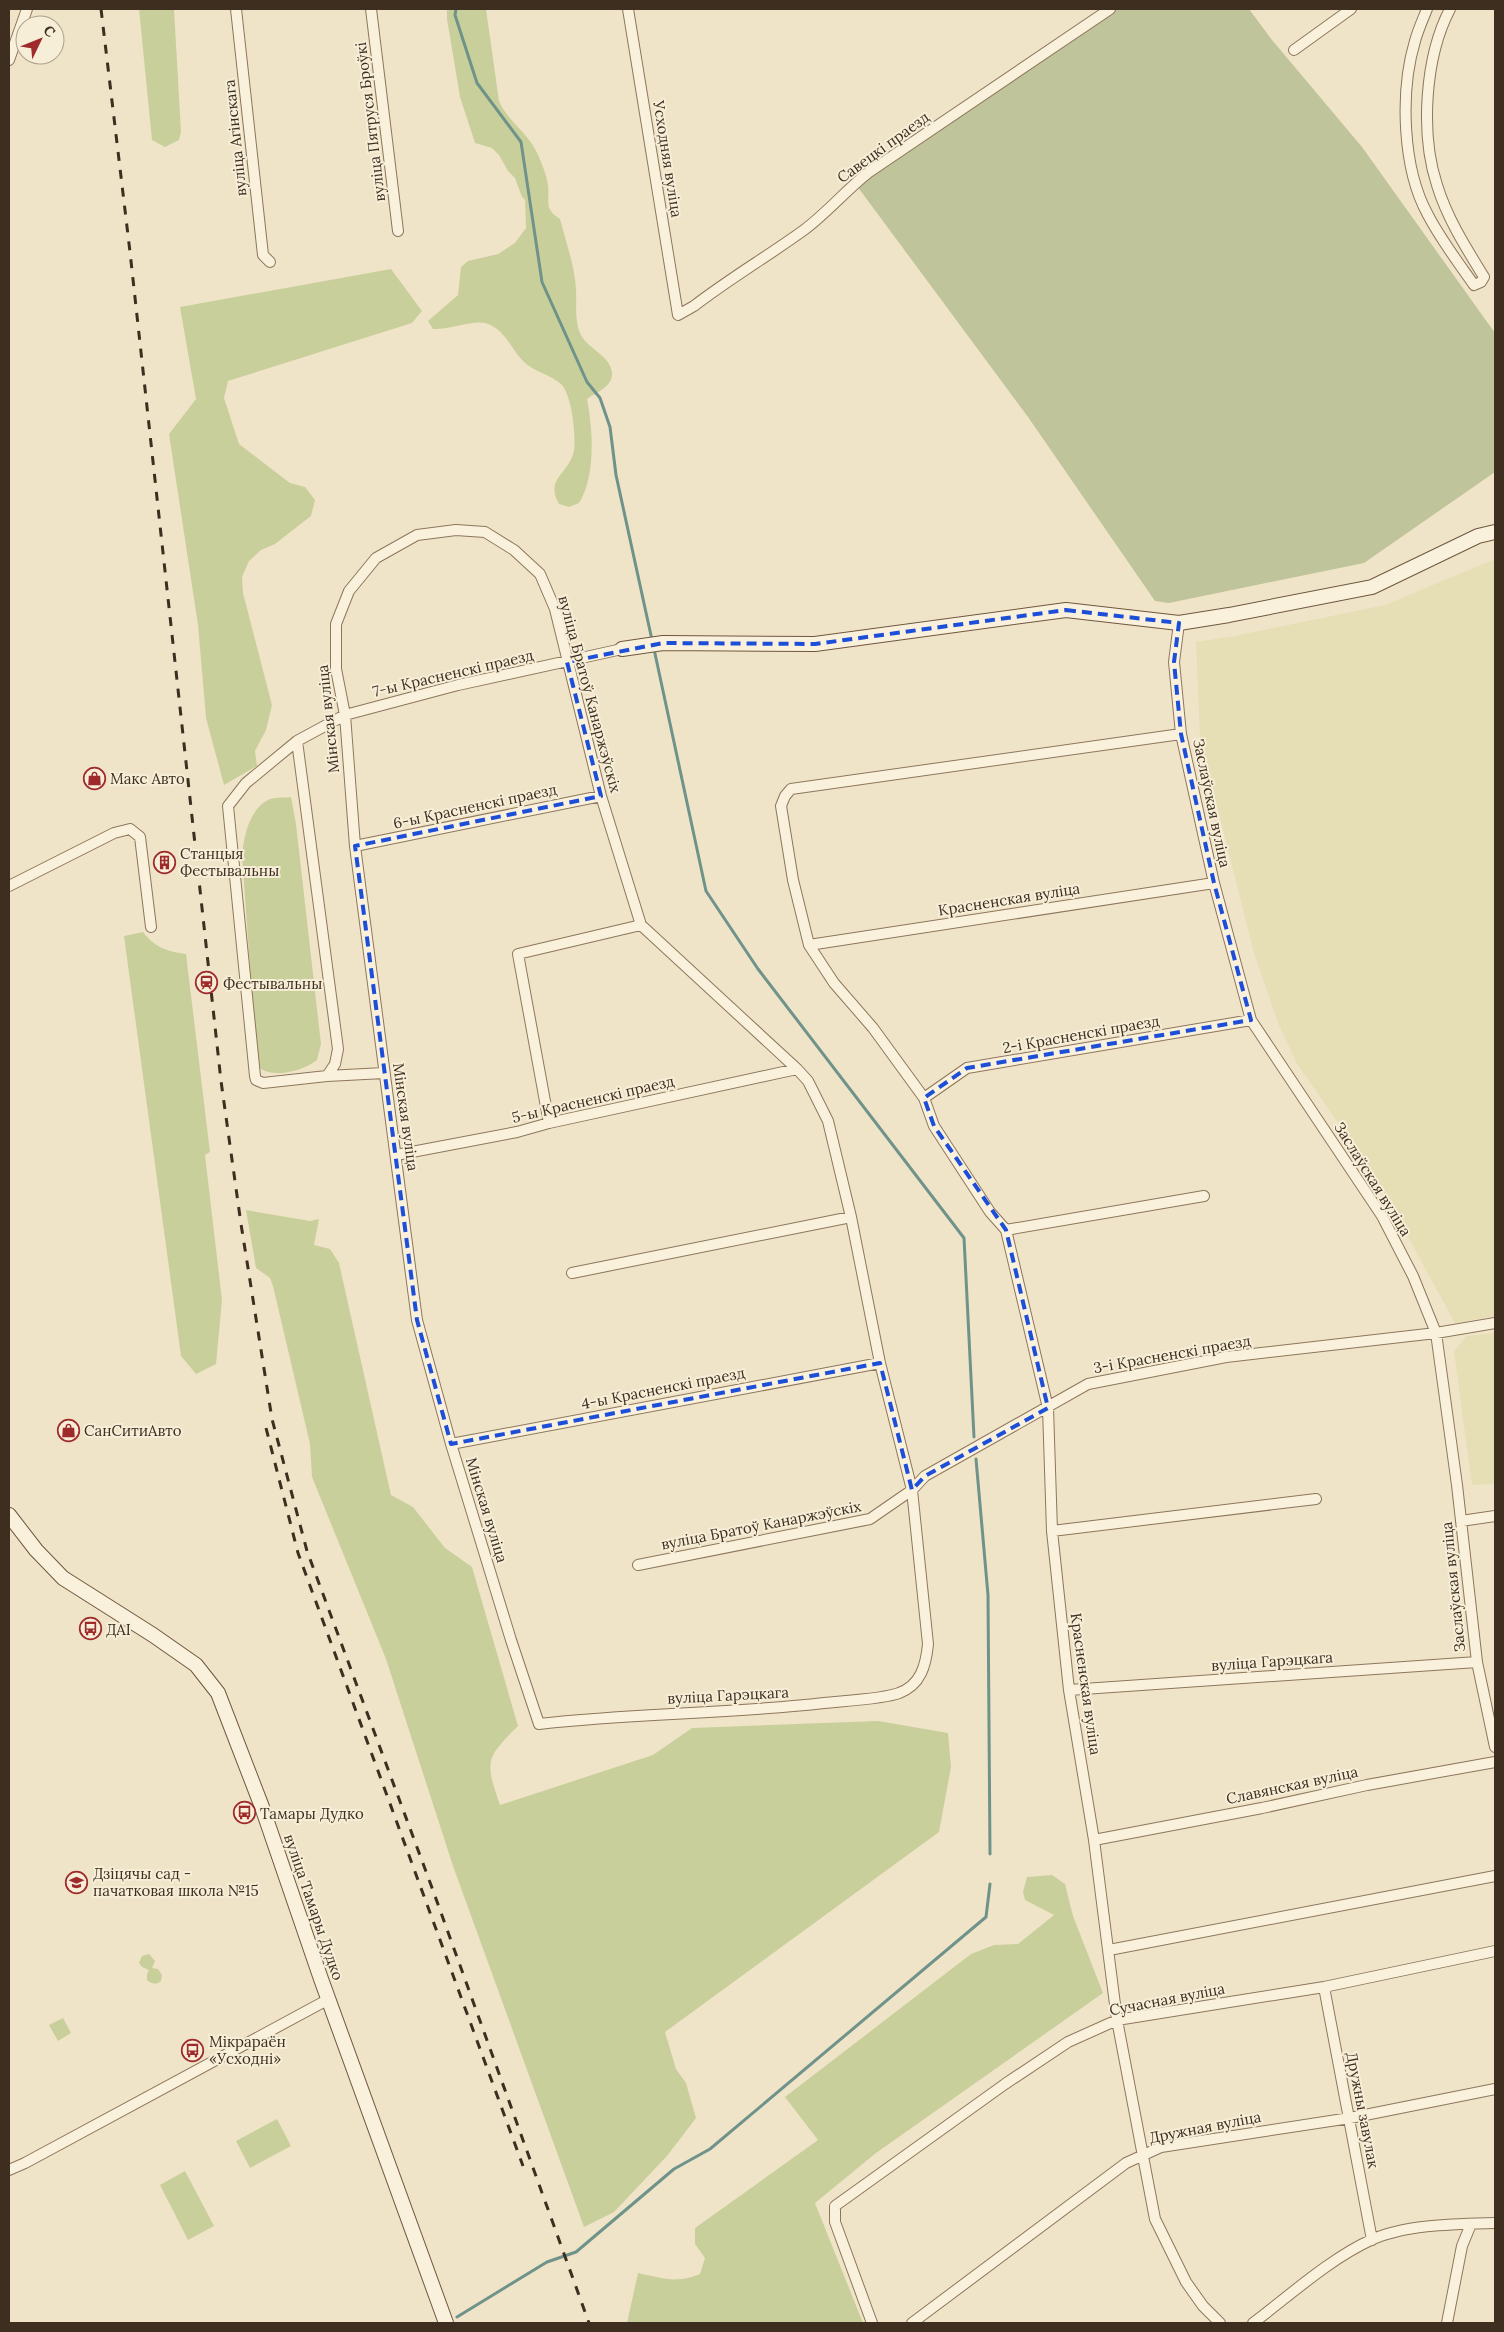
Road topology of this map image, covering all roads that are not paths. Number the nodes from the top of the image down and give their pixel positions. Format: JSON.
{"nodes":[{"id":1,"x":27,"y":9,"type":"edge"},
{"id":2,"x":236,"y":9,"type":"edge"},
{"id":3,"x":371,"y":9,"type":"edge"},
{"id":4,"x":628,"y":9,"type":"edge"},
{"id":5,"x":1110,"y":9,"type":"edge"},
{"id":6,"x":1351,"y":9,"type":"edge"},
{"id":7,"x":1427,"y":9,"type":"edge"},
{"id":8,"x":1450,"y":9,"type":"edge"},
{"id":9,"x":1294,"y":50,"type":"dead end"},
{"id":10,"x":9,"y":60,"type":"edge"},
{"id":11,"x":398,"y":231,"type":"dead end"},
{"id":12,"x":270,"y":262,"type":"dead end"},
{"id":13,"x":678,"y":315,"type":"joint"},
{"id":14,"x":1495,"y":532,"type":"edge"},
{"id":15,"x":417,"y":535,"type":"joint"},
{"id":16,"x":1179,"y":623,"type":"junction"},
{"id":17,"x":622,"y":649,"type":"joint"},
{"id":18,"x":568,"y":662,"type":"junction"},
{"id":19,"x":345,"y":716,"type":"junction"},
{"id":20,"x":1181,"y":734,"type":"junction"},
{"id":21,"x":297,"y":741,"type":"junction"},
{"id":22,"x":791,"y":789,"type":"joint"},
{"id":23,"x":601,"y":796,"type":"junction"},
{"id":24,"x":355,"y":846,"type":"junction"},
{"id":25,"x":1214,"y":883,"type":"junction"},
{"id":26,"x":9,"y":886,"type":"edge"},
{"id":27,"x":641,"y":925,"type":"junction"},
{"id":28,"x":150,"y":927,"type":"dead end"},
{"id":29,"x":809,"y":945,"type":"junction"},
{"id":30,"x":1251,"y":1020,"type":"junction"},
{"id":31,"x":797,"y":1069,"type":"junction"},
{"id":32,"x":384,"y":1073,"type":"junction"},
{"id":33,"x":327,"y":1076,"type":"junction"},
{"id":34,"x":924,"y":1098,"type":"junction"},
{"id":35,"x":549,"y":1123,"type":"junction"},
{"id":36,"x":396,"y":1155,"type":"junction"},
{"id":37,"x":1204,"y":1196,"type":"dead end"},
{"id":38,"x":851,"y":1217,"type":"junction"},
{"id":39,"x":1006,"y":1230,"type":"junction"},
{"id":40,"x":572,"y":1273,"type":"dead end"},
{"id":41,"x":1495,"y":1323,"type":"edge"},
{"id":42,"x":1436,"y":1333,"type":"junction"},
{"id":43,"x":880,"y":1363,"type":"junction"},
{"id":44,"x":1048,"y":1408,"type":"junction"},
{"id":45,"x":452,"y":1444,"type":"junction"},
{"id":46,"x":912,"y":1490,"type":"junction"},
{"id":47,"x":1316,"y":1499,"type":"dead end"},
{"id":48,"x":9,"y":1515,"type":"edge"},
{"id":49,"x":1495,"y":1516,"type":"edge"},
{"id":50,"x":1461,"y":1521,"type":"junction"},
{"id":51,"x":1052,"y":1531,"type":"junction"},
{"id":52,"x":638,"y":1565,"type":"dead end"},
{"id":53,"x":1477,"y":1662,"type":"junction"},
{"id":54,"x":1069,"y":1690,"type":"junction"},
{"id":55,"x":539,"y":1724,"type":"joint"},
{"id":56,"x":1495,"y":1747,"type":"edge"},
{"id":57,"x":1495,"y":1762,"type":"edge"},
{"id":58,"x":1094,"y":1840,"type":"junction"},
{"id":59,"x":1495,"y":1876,"type":"edge"},
{"id":60,"x":1109,"y":1950,"type":"junction"},
{"id":61,"x":1495,"y":1951,"type":"edge"},
{"id":62,"x":1324,"y":1987,"type":"junction"},
{"id":63,"x":329,"y":1999,"type":"junction"},
{"id":64,"x":1117,"y":2020,"type":"junction"},
{"id":65,"x":1495,"y":2088,"type":"edge"},
{"id":66,"x":1350,"y":2118,"type":"junction"},
{"id":67,"x":1144,"y":2154,"type":"junction"},
{"id":68,"x":25,"y":2163,"type":"junction"},
{"id":69,"x":9,"y":2170,"type":"edge"},
{"id":70,"x":9,"y":2176,"type":"edge"},
{"id":71,"x":1495,"y":2223,"type":"edge"},
{"id":72,"x":1471,"y":2224,"type":"junction"},
{"id":73,"x":1372,"y":2240,"type":"junction"},
{"id":74,"x":446,"y":2323,"type":"edge"},
{"id":75,"x":872,"y":2323,"type":"edge"},
{"id":76,"x":912,"y":2323,"type":"edge"},
{"id":77,"x":1220,"y":2323,"type":"edge"},
{"id":78,"x":1253,"y":2323,"type":"edge"},
{"id":79,"x":1446,"y":2323,"type":"edge"}],
"edges":[{"from":1,"to":10,"type":"street"},
{"from":2,"to":12,"type":"street","name":"вуліца Агінскага"},
{"from":3,"to":11,"type":"street","name":"вуліца Пятруся Броўкі"},
{"from":4,"to":13,"type":"street","name":"Усходняя вуліца"},
{"from":5,"to":13,"type":"street","name":"Савецкі праезд"},
{"from":6,"to":9,"type":"street"},
{"from":7,"to":8,"type":"street"},
{"from":14,"to":16,"type":"street"},
{"from":15,"to":18,"type":"street","name":"вуліца Братоў Канаржэўскіх"},
{"from":15,"to":19,"type":"street","name":"Мінская вуліца"},
{"from":16,"to":17,"type":"street"},
{"from":16,"to":20,"type":"street","name":"Заслаўская вуліца"},
{"from":17,"to":18,"type":"street","name":"7-ы Красненскі праезд"},
{"from":18,"to":19,"type":"street","name":"7-ы Красненскі праезд"},
{"from":18,"to":23,"type":"street","name":"вуліца Братоў Канаржэўскіх"},
{"from":19,"to":21,"type":"street","name":"7-ы Красненскі праезд"},
{"from":19,"to":24,"type":"street","name":"Мінская вуліца"},
{"from":20,"to":22,"type":"street","name":"Заслаўская вуліца"},
{"from":20,"to":25,"type":"street","name":"Заслаўская вуліца"},
{"from":21,"to":33,"type":"street"},
{"from":21,"to":33,"type":"street","name":"7-ы Красненскі праезд"},
{"from":22,"to":29,"type":"street","name":"Красненская вуліца"},
{"from":23,"to":24,"type":"street","name":"6-ы Красненскі праезд"},
{"from":23,"to":27,"type":"street","name":"вуліца Братоў Канаржэўскіх"},
{"from":24,"to":32,"type":"street","name":"Мінская вуліца"},
{"from":25,"to":29,"type":"street","name":"Красненская вуліца"},
{"from":25,"to":30,"type":"street","name":"Заслаўская вуліца"},
{"from":26,"to":28,"type":"street"},
{"from":27,"to":31,"type":"street"},
{"from":27,"to":35,"type":"street"},
{"from":29,"to":34,"type":"street","name":"Красненская вуліца"},
{"from":30,"to":34,"type":"street","name":"2-і Красненскі праезд"},
{"from":30,"to":42,"type":"street","name":"Заслаўская вуліца"},
{"from":31,"to":35,"type":"street","name":"5-ы Красненскі праезд"},
{"from":31,"to":38,"type":"street"},
{"from":32,"to":33,"type":"street"},
{"from":32,"to":36,"type":"street","name":"Мінская вуліца"},
{"from":34,"to":39,"type":"street","name":"Красненская вуліца"},
{"from":35,"to":36,"type":"street","name":"5-ы Красненскі праезд"},
{"from":36,"to":45,"type":"street","name":"Мінская вуліца"},
{"from":37,"to":39,"type":"street"},
{"from":38,"to":40,"type":"street"},
{"from":38,"to":43,"type":"street"},
{"from":39,"to":44,"type":"street","name":"Красненская вуліца"},
{"from":41,"to":42,"type":"street","name":"3-і Красненскі праезд"},
{"from":42,"to":44,"type":"street","name":"3-і Красненскі праезд"},
{"from":42,"to":50,"type":"street","name":"Заслаўская вуліца"},
{"from":43,"to":45,"type":"street","name":"4-ы Красненскі праезд"},
{"from":43,"to":46,"type":"street"},
{"from":44,"to":46,"type":"street","name":"3-і Красненскі праезд"},
{"from":44,"to":51,"type":"street","name":"Красненская вуліца"},
{"from":45,"to":55,"type":"street","name":"Мінская вуліца"},
{"from":46,"to":52,"type":"street","name":"вуліца Братоў Канаржэўскіх"},
{"from":46,"to":55,"type":"street","name":"вуліца Гарэцкага"},
{"from":47,"to":51,"type":"street"},
{"from":48,"to":63,"type":"street","name":"вуліца Тамары Дудко"},
{"from":49,"to":50,"type":"street"},
{"from":50,"to":53,"type":"street","name":"Заслаўская вуліца"},
{"from":51,"to":54,"type":"street","name":"Красненская вуліца"},
{"from":53,"to":54,"type":"street","name":"вуліца Гарэцкага"},
{"from":53,"to":56,"type":"street","name":"Заслаўская вуліца"},
{"from":54,"to":58,"type":"street","name":"Красненская вуліца"},
{"from":57,"to":58,"type":"street","name":"Славянская вуліца"},
{"from":58,"to":60,"type":"street","name":"Красненская вуліца"},
{"from":59,"to":60,"type":"street"},
{"from":60,"to":64,"type":"street","name":"Красненская вуліца"},
{"from":61,"to":62,"type":"street","name":"Сучасная вуліца"},
{"from":62,"to":64,"type":"street","name":"Сучасная вуліца"},
{"from":62,"to":66,"type":"street","name":"Дружны завулак"},
{"from":63,"to":68,"type":"street","name":"вуліца Тамары Дудко"},
{"from":63,"to":74,"type":"street","name":"вуліца Тамары Дудко"},
{"from":64,"to":67,"type":"street","name":"Красненская вуліца"},
{"from":64,"to":75,"type":"street","name":"Сучасная вуліца"},
{"from":65,"to":66,"type":"street","name":"Дружная вуліца"},
{"from":66,"to":67,"type":"street","name":"Дружная вуліца"},
{"from":66,"to":73,"type":"street","name":"Дружны завулак"},
{"from":67,"to":76,"type":"street","name":"Дружная вуліца"},
{"from":67,"to":77,"type":"street","name":"Красненская вуліца"},
{"from":68,"to":69,"type":"street"},
{"from":68,"to":70,"type":"street"},
{"from":71,"to":72,"type":"street"},
{"from":72,"to":73,"type":"street"},
{"from":72,"to":79,"type":"street"},
{"from":73,"to":78,"type":"street"}]}
